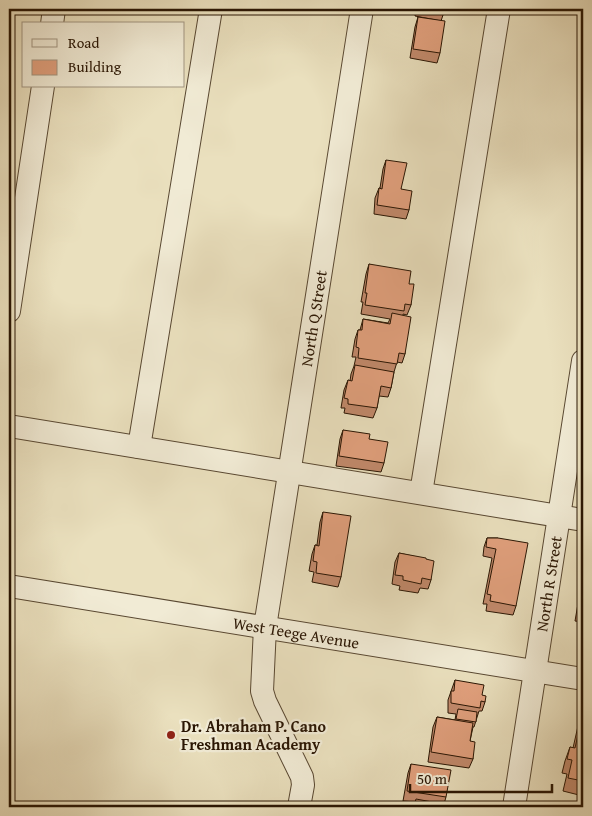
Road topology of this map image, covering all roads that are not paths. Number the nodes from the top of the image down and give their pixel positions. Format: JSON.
{"nodes":[{"id":1,"x":54,"y":9,"type":"edge"},
{"id":2,"x":211,"y":9,"type":"edge"},
{"id":3,"x":362,"y":9,"type":"edge"},
{"id":4,"x":499,"y":9,"type":"edge"},
{"id":5,"x":52,"y":22,"type":"edge"},
{"id":6,"x":43,"y":88,"type":"edge"},
{"id":7,"x":9,"y":311,"type":"edge"},
{"id":8,"x":583,"y":361,"type":"edge"},
{"id":9,"x":9,"y":426,"type":"edge"},
{"id":10,"x":140,"y":447,"type":"junction"},
{"id":11,"x":289,"y":472,"type":"junction"},
{"id":12,"x":421,"y":494,"type":"junction"},
{"id":13,"x":559,"y":516,"type":"junction"},
{"id":14,"x":583,"y":520,"type":"edge"},
{"id":15,"x":9,"y":586,"type":"edge"},
{"id":16,"x":264,"y":627,"type":"junction"},
{"id":17,"x":535,"y":671,"type":"junction"},
{"id":18,"x":583,"y":678,"type":"edge"},
{"id":19,"x":299,"y":807,"type":"edge"},
{"id":20,"x":514,"y":807,"type":"edge"}],
"edges":[{"from":1,"to":5,"type":"street"},
{"from":2,"to":10,"type":"street"},
{"from":3,"to":11,"type":"street","name":"North Q Street"},
{"from":4,"to":12,"type":"street"},
{"from":6,"to":7,"type":"street"},
{"from":8,"to":13,"type":"street","name":"North R Street"},
{"from":9,"to":10,"type":"street"},
{"from":10,"to":11,"type":"street"},
{"from":11,"to":12,"type":"street"},
{"from":11,"to":16,"type":"street","name":"North Q Street"},
{"from":12,"to":13,"type":"street"},
{"from":13,"to":14,"type":"street"},
{"from":13,"to":17,"type":"street","name":"North R Street"},
{"from":15,"to":16,"type":"street","name":"West Teege Avenue"},
{"from":16,"to":17,"type":"street","name":"West Teege Avenue"},
{"from":16,"to":19,"type":"street","name":"North Q Street"},
{"from":17,"to":18,"type":"street","name":"West Teege Avenue"},
{"from":17,"to":20,"type":"street","name":"North R Street"}]}
